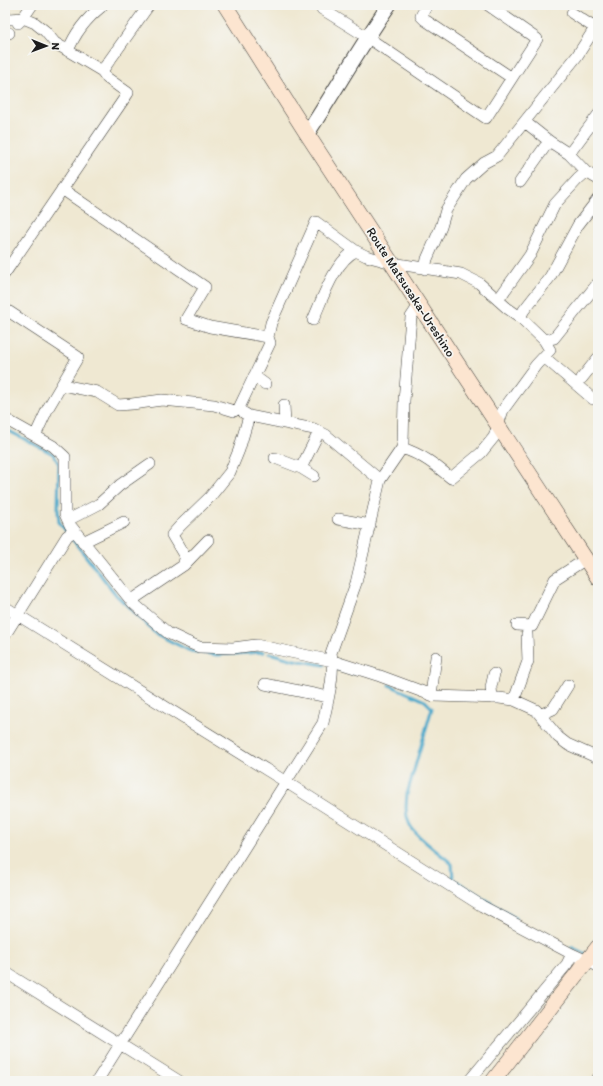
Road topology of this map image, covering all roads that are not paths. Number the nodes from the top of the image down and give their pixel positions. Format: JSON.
{"nodes":[{"id":1,"x":32,"y":5,"type":"edge"},
{"id":2,"x":102,"y":5,"type":"edge"},
{"id":3,"x":149,"y":5,"type":"edge"},
{"id":4,"x":225,"y":5,"type":"edge"},
{"id":5,"x":325,"y":5,"type":"edge"},
{"id":6,"x":389,"y":5,"type":"edge"},
{"id":7,"x":427,"y":5,"type":"edge"},
{"id":8,"x":488,"y":5,"type":"edge"},
{"id":9,"x":572,"y":13,"type":"dead end"},
{"id":10,"x":5,"y":17,"type":"edge"},
{"id":11,"x":13,"y":27,"type":"edge"},
{"id":12,"x":597,"y":27,"type":"edge"},
{"id":13,"x":367,"y":37,"type":"junction"},
{"id":14,"x":68,"y":51,"type":"junction"},
{"id":15,"x":102,"y":71,"type":"junction"},
{"id":16,"x":512,"y":78,"type":"junction"},
{"id":17,"x":598,"y":115,"type":"edge"},
{"id":18,"x":525,"y":122,"type":"junction"},
{"id":19,"x":307,"y":134,"type":"junction"},
{"id":20,"x":549,"y":141,"type":"junction"},
{"id":21,"x":568,"y":154,"type":"junction"},
{"id":22,"x":586,"y":172,"type":"junction"},
{"id":23,"x":598,"y":179,"type":"edge"},
{"id":24,"x":520,"y":182,"type":"dead end"},
{"id":25,"x":62,"y":189,"type":"junction"},
{"id":26,"x":598,"y":200,"type":"edge"},
{"id":27,"x":356,"y":251,"type":"junction"},
{"id":28,"x":392,"y":263,"type":"junction"},
{"id":29,"x":426,"y":269,"type":"junction"},
{"id":30,"x":5,"y":273,"type":"edge"},
{"id":31,"x":598,"y":283,"type":"edge"},
{"id":32,"x":498,"y":300,"type":"junction"},
{"id":33,"x":419,"y":305,"type":"junction"},
{"id":34,"x":5,"y":309,"type":"edge"},
{"id":35,"x":520,"y":317,"type":"junction"},
{"id":36,"x":313,"y":320,"type":"dead end"},
{"id":37,"x":268,"y":337,"type":"junction"},
{"id":38,"x":544,"y":340,"type":"junction"},
{"id":39,"x":544,"y":357,"type":"junction"},
{"id":40,"x":598,"y":358,"type":"edge"},
{"id":41,"x":254,"y":376,"type":"junction"},
{"id":42,"x":582,"y":378,"type":"dead end"},
{"id":43,"x":265,"y":384,"type":"dead end"},
{"id":44,"x":62,"y":386,"type":"junction"},
{"id":45,"x":598,"y":398,"type":"edge"},
{"id":46,"x":284,"y":405,"type":"dead end"},
{"id":47,"x":238,"y":409,"type":"junction"},
{"id":48,"x":250,"y":416,"type":"junction"},
{"id":49,"x":5,"y":419,"type":"edge"},
{"id":50,"x":284,"y":423,"type":"junction"},
{"id":51,"x":498,"y":425,"type":"junction"},
{"id":52,"x":319,"y":432,"type":"junction"},
{"id":53,"x":35,"y":436,"type":"junction"},
{"id":54,"x":402,"y":448,"type":"junction"},
{"id":55,"x":275,"y":458,"type":"dead end"},
{"id":56,"x":150,"y":464,"type":"dead end"},
{"id":57,"x":301,"y":468,"type":"junction"},
{"id":58,"x":314,"y":476,"type":"dead end"},
{"id":59,"x":380,"y":480,"type":"junction"},
{"id":60,"x":338,"y":519,"type":"dead end"},
{"id":61,"x":68,"y":520,"type":"junction"},
{"id":62,"x":124,"y":522,"type":"dead end"},
{"id":63,"x":370,"y":525,"type":"junction"},
{"id":64,"x":74,"y":531,"type":"junction"},
{"id":65,"x":208,"y":540,"type":"dead end"},
{"id":66,"x":83,"y":542,"type":"junction"},
{"id":67,"x":586,"y":559,"type":"junction"},
{"id":68,"x":184,"y":565,"type":"junction"},
{"id":69,"x":598,"y":578,"type":"edge"},
{"id":70,"x":133,"y":603,"type":"junction"},
{"id":71,"x":5,"y":607,"type":"edge"},
{"id":72,"x":18,"y":615,"type":"junction"},
{"id":73,"x":517,"y":625,"type":"dead end"},
{"id":74,"x":527,"y":634,"type":"dead end"},
{"id":75,"x":5,"y":635,"type":"edge"},
{"id":76,"x":436,"y":657,"type":"dead end"},
{"id":77,"x":333,"y":660,"type":"junction"},
{"id":78,"x":494,"y":674,"type":"dead end"},
{"id":79,"x":265,"y":684,"type":"dead end"},
{"id":80,"x":568,"y":684,"type":"dead end"},
{"id":81,"x":431,"y":695,"type":"junction"},
{"id":82,"x":328,"y":697,"type":"junction"},
{"id":83,"x":492,"y":698,"type":"junction"},
{"id":84,"x":514,"y":700,"type":"junction"},
{"id":85,"x":540,"y":715,"type":"junction"},
{"id":86,"x":598,"y":758,"type":"edge"},
{"id":87,"x":285,"y":782,"type":"junction"},
{"id":88,"x":598,"y":947,"type":"edge"},
{"id":89,"x":572,"y":954,"type":"junction"},
{"id":90,"x":592,"y":963,"type":"edge"},
{"id":91,"x":5,"y":972,"type":"edge"},
{"id":92,"x":120,"y":1044,"type":"junction"},
{"id":93,"x":598,"y":1078,"type":"edge"},
{"id":94,"x":97,"y":1081,"type":"edge"},
{"id":95,"x":179,"y":1081,"type":"edge"},
{"id":96,"x":469,"y":1081,"type":"edge"},
{"id":97,"x":493,"y":1081,"type":"edge"},
{"id":98,"x":596,"y":1081,"type":"edge"}],
"edges":[{"from":1,"to":11,"type":"street"},
{"from":2,"to":14,"type":"street"},
{"from":3,"to":15,"type":"street"},
{"from":4,"to":19,"type":"main road","name":"Route Matsusaka-Ureshino"},
{"from":5,"to":13,"type":"street"},
{"from":6,"to":13,"type":"street"},
{"from":7,"to":16,"type":"street"},
{"from":8,"to":16,"type":"street"},
{"from":9,"to":12,"type":"street"},
{"from":10,"to":11,"type":"street"},
{"from":11,"to":14,"type":"street"},
{"from":12,"to":18,"type":"street"},
{"from":13,"to":16,"type":"street"},
{"from":13,"to":19,"type":"street"},
{"from":14,"to":15,"type":"street"},
{"from":15,"to":25,"type":"street"},
{"from":17,"to":21,"type":"street"},
{"from":18,"to":20,"type":"street"},
{"from":18,"to":29,"type":"street"},
{"from":19,"to":28,"type":"main road","name":"Route Matsusaka-Ureshino"},
{"from":20,"to":21,"type":"street"},
{"from":20,"to":24,"type":"street"},
{"from":21,"to":22,"type":"street"},
{"from":22,"to":23,"type":"street"},
{"from":22,"to":32,"type":"street"},
{"from":25,"to":30,"type":"street"},
{"from":25,"to":37,"type":"street"},
{"from":26,"to":35,"type":"street"},
{"from":27,"to":28,"type":"street"},
{"from":27,"to":36,"type":"street"},
{"from":27,"to":37,"type":"street"},
{"from":28,"to":29,"type":"street"},
{"from":28,"to":33,"type":"main road","name":"Route Matsusaka-Ureshino"},
{"from":29,"to":32,"type":"street"},
{"from":31,"to":38,"type":"street"},
{"from":32,"to":35,"type":"street"},
{"from":33,"to":51,"type":"main road","name":"Route Matsusaka-Ureshino"},
{"from":33,"to":54,"type":"street"},
{"from":34,"to":44,"type":"street"},
{"from":35,"to":38,"type":"street"},
{"from":37,"to":41,"type":"street"},
{"from":38,"to":39,"type":"street"},
{"from":39,"to":45,"type":"street"},
{"from":39,"to":51,"type":"street"},
{"from":40,"to":42,"type":"street"},
{"from":41,"to":43,"type":"street"},
{"from":41,"to":47,"type":"street"},
{"from":44,"to":47,"type":"street"},
{"from":44,"to":53,"type":"street"},
{"from":46,"to":50,"type":"street"},
{"from":47,"to":48,"type":"street"},
{"from":48,"to":50,"type":"street"},
{"from":48,"to":68,"type":"street"},
{"from":49,"to":53,"type":"street"},
{"from":50,"to":52,"type":"street"},
{"from":51,"to":54,"type":"street"},
{"from":51,"to":67,"type":"main road","name":"Route Matsusaka-Ureshino"},
{"from":52,"to":57,"type":"street"},
{"from":52,"to":59,"type":"street"},
{"from":53,"to":61,"type":"street"},
{"from":54,"to":59,"type":"street"},
{"from":55,"to":57,"type":"street"},
{"from":56,"to":61,"type":"street"},
{"from":57,"to":58,"type":"street"},
{"from":59,"to":63,"type":"street"},
{"from":60,"to":63,"type":"street"},
{"from":61,"to":64,"type":"street"},
{"from":62,"to":66,"type":"street"},
{"from":63,"to":77,"type":"street"},
{"from":64,"to":66,"type":"street"},
{"from":64,"to":72,"type":"street"},
{"from":65,"to":68,"type":"street"},
{"from":66,"to":70,"type":"street"},
{"from":67,"to":69,"type":"main road","name":"Route Matsusaka-Ureshino"},
{"from":67,"to":73,"type":"street"},
{"from":68,"to":70,"type":"street"},
{"from":70,"to":77,"type":"street"},
{"from":71,"to":72,"type":"street"},
{"from":72,"to":75,"type":"street"},
{"from":72,"to":87,"type":"street"},
{"from":74,"to":84,"type":"street"},
{"from":76,"to":81,"type":"street"},
{"from":77,"to":81,"type":"street"},
{"from":77,"to":82,"type":"street"},
{"from":78,"to":83,"type":"street"},
{"from":79,"to":82,"type":"street"},
{"from":80,"to":85,"type":"street"},
{"from":81,"to":83,"type":"street"},
{"from":82,"to":87,"type":"street"},
{"from":83,"to":84,"type":"street"},
{"from":84,"to":85,"type":"street"},
{"from":85,"to":86,"type":"street"},
{"from":87,"to":89,"type":"street"},
{"from":87,"to":92,"type":"street"},
{"from":88,"to":90,"type":"main road"},
{"from":89,"to":90,"type":"street"},
{"from":89,"to":96,"type":"street"},
{"from":90,"to":97,"type":"main road"},
{"from":91,"to":92,"type":"street"},
{"from":92,"to":94,"type":"street"},
{"from":92,"to":95,"type":"street"},
{"from":93,"to":98,"type":"street"}]}
